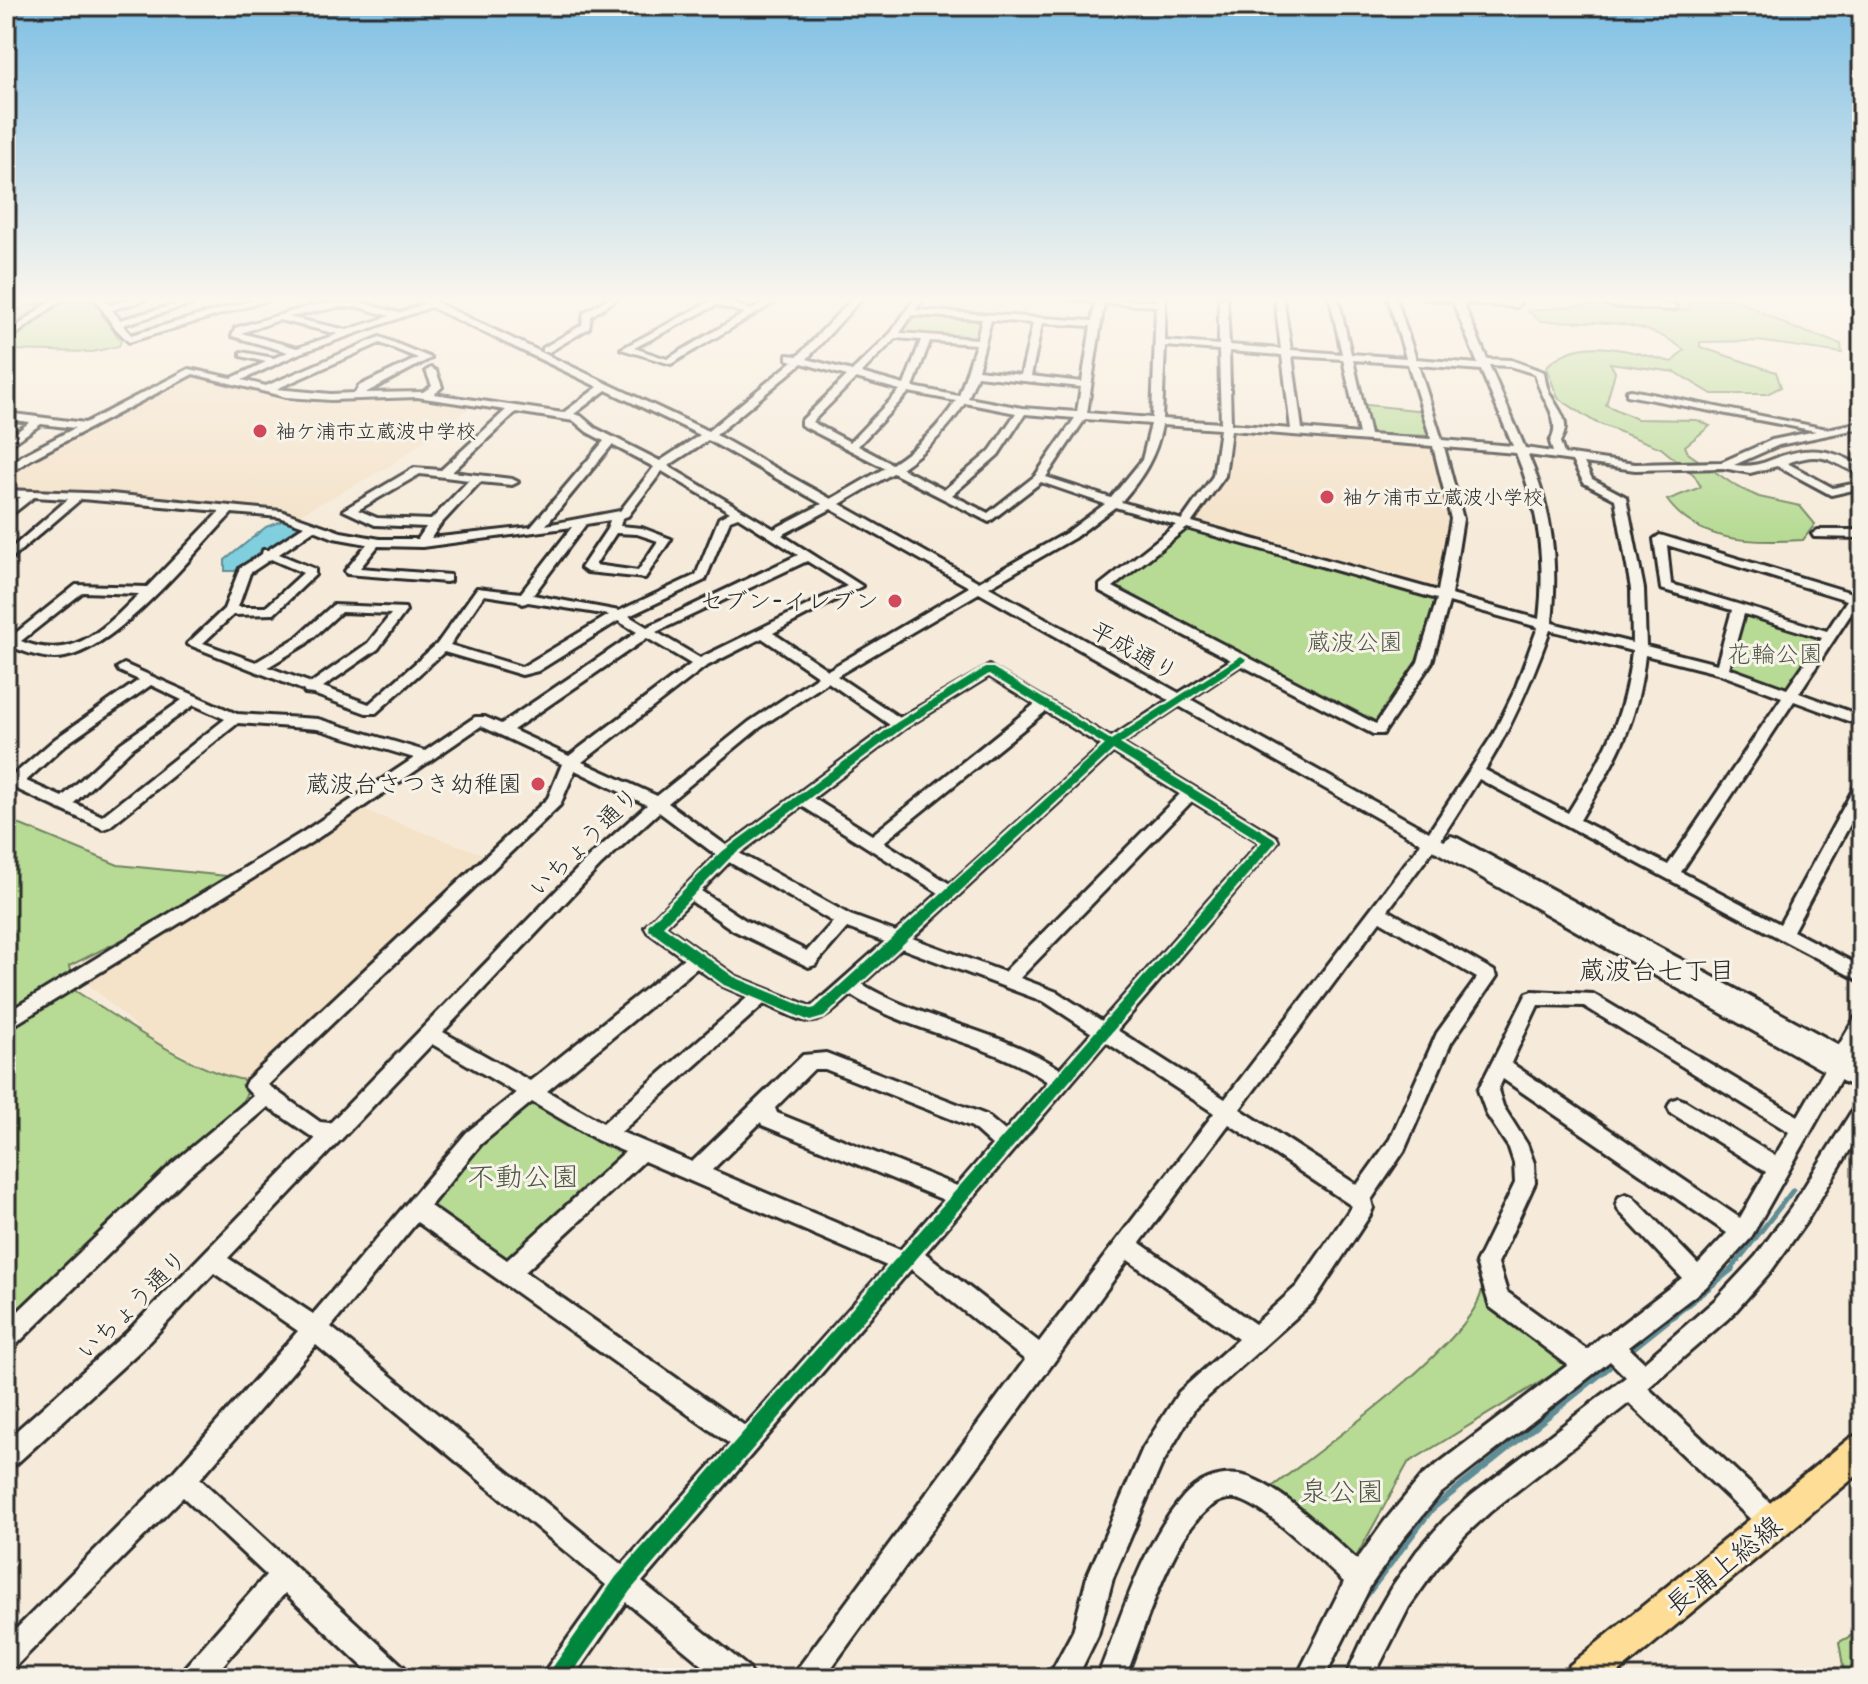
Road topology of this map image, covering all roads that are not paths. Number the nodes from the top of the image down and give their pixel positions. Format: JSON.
{"nodes":[{"id":1,"x":181,"y":377,"type":"edge"},
{"id":2,"x":212,"y":377,"type":"edge"},
{"id":3,"x":242,"y":377,"type":"edge"},
{"id":4,"x":296,"y":377,"type":"edge"},
{"id":5,"x":387,"y":377,"type":"edge"},
{"id":6,"x":433,"y":377,"type":"edge"},
{"id":7,"x":586,"y":377,"type":"edge"},
{"id":8,"x":601,"y":377,"type":"edge"},
{"id":9,"x":773,"y":377,"type":"edge"},
{"id":10,"x":850,"y":377,"type":"edge"},
{"id":11,"x":861,"y":377,"type":"edge"},
{"id":12,"x":912,"y":377,"type":"edge"},
{"id":13,"x":969,"y":377,"type":"edge"},
{"id":14,"x":1002,"y":377,"type":"edge"},
{"id":15,"x":1026,"y":377,"type":"edge"},
{"id":16,"x":1087,"y":377,"type":"edge"},
{"id":17,"x":1157,"y":377,"type":"edge"},
{"id":18,"x":1225,"y":377,"type":"edge"},
{"id":19,"x":1289,"y":377,"type":"edge"},
{"id":20,"x":1352,"y":377,"type":"edge"},
{"id":21,"x":1417,"y":377,"type":"edge"},
{"id":22,"x":1488,"y":377,"type":"edge"},
{"id":23,"x":1540,"y":377,"type":"edge"},
{"id":24,"x":1025,"y":380,"type":"junction"},
{"id":25,"x":231,"y":382,"type":"junction"},
{"id":26,"x":1086,"y":385,"type":"junction"},
{"id":27,"x":605,"y":386,"type":"junction"},
{"id":28,"x":267,"y":389,"type":"junction"},
{"id":29,"x":907,"y":389,"type":"junction"},
{"id":30,"x":1631,"y":393,"type":"dead end"},
{"id":31,"x":359,"y":395,"type":"junction"},
{"id":32,"x":425,"y":395,"type":"junction"},
{"id":33,"x":962,"y":401,"type":"junction"},
{"id":34,"x":512,"y":410,"type":"junction"},
{"id":35,"x":1022,"y":411,"type":"junction"},
{"id":36,"x":1082,"y":415,"type":"junction"},
{"id":37,"x":6,"y":416,"type":"edge"},
{"id":38,"x":565,"y":416,"type":"junction"},
{"id":39,"x":39,"y":420,"type":"junction"},
{"id":40,"x":1155,"y":421,"type":"junction"},
{"id":41,"x":1862,"y":425,"type":"edge"},
{"id":42,"x":85,"y":426,"type":"junction"},
{"id":43,"x":1226,"y":426,"type":"junction"},
{"id":44,"x":710,"y":430,"type":"junction"},
{"id":45,"x":1832,"y":431,"type":"junction"},
{"id":46,"x":1297,"y":432,"type":"junction"},
{"id":47,"x":1365,"y":437,"type":"junction"},
{"id":48,"x":610,"y":440,"type":"junction"},
{"id":49,"x":1437,"y":442,"type":"junction"},
{"id":50,"x":6,"y":448,"type":"edge"},
{"id":51,"x":850,"y":448,"type":"junction"},
{"id":52,"x":1518,"y":450,"type":"junction"},
{"id":53,"x":35,"y":453,"type":"junction"},
{"id":54,"x":1559,"y":455,"type":"junction"},
{"id":55,"x":1575,"y":457,"type":"junction"},
{"id":56,"x":1776,"y":461,"type":"junction"},
{"id":57,"x":1724,"y":465,"type":"junction"},
{"id":58,"x":660,"y":466,"type":"junction"},
{"id":59,"x":893,"y":469,"type":"junction"},
{"id":60,"x":1862,"y":472,"type":"edge"},
{"id":61,"x":6,"y":473,"type":"edge"},
{"id":62,"x":443,"y":474,"type":"junction"},
{"id":63,"x":477,"y":478,"type":"junction"},
{"id":64,"x":1039,"y":478,"type":"junction"},
{"id":65,"x":512,"y":482,"type":"dead end"},
{"id":66,"x":1862,"y":485,"type":"edge"},
{"id":67,"x":6,"y":493,"type":"edge"},
{"id":68,"x":30,"y":495,"type":"junction"},
{"id":69,"x":944,"y":496,"type":"junction"},
{"id":70,"x":77,"y":497,"type":"junction"},
{"id":71,"x":834,"y":501,"type":"junction"},
{"id":72,"x":1112,"y":503,"type":"junction"},
{"id":73,"x":228,"y":510,"type":"junction"},
{"id":74,"x":739,"y":513,"type":"junction"},
{"id":75,"x":6,"y":515,"type":"edge"},
{"id":76,"x":617,"y":516,"type":"junction"},
{"id":77,"x":434,"y":524,"type":"junction"},
{"id":78,"x":580,"y":524,"type":"junction"},
{"id":79,"x":1185,"y":524,"type":"junction"},
{"id":80,"x":314,"y":525,"type":"junction"},
{"id":81,"x":613,"y":529,"type":"junction"},
{"id":82,"x":535,"y":530,"type":"junction"},
{"id":83,"x":774,"y":534,"type":"junction"},
{"id":84,"x":1818,"y":534,"type":"dead end"},
{"id":85,"x":1862,"y":534,"type":"edge"},
{"id":86,"x":375,"y":542,"type":"junction"},
{"id":87,"x":422,"y":543,"type":"junction"},
{"id":88,"x":267,"y":553,"type":"junction"},
{"id":89,"x":807,"y":556,"type":"junction"},
{"id":90,"x":6,"y":559,"type":"edge"},
{"id":91,"x":446,"y":578,"type":"dead end"},
{"id":92,"x":982,"y":586,"type":"junction"},
{"id":93,"x":147,"y":591,"type":"junction"},
{"id":94,"x":1444,"y":596,"type":"junction"},
{"id":95,"x":1859,"y":599,"type":"edge"},
{"id":96,"x":523,"y":600,"type":"junction"},
{"id":97,"x":1739,"y":609,"type":"junction"},
{"id":98,"x":230,"y":611,"type":"junction"},
{"id":99,"x":619,"y":615,"type":"junction"},
{"id":100,"x":1545,"y":625,"type":"junction"},
{"id":101,"x":648,"y":631,"type":"junction"},
{"id":102,"x":764,"y":633,"type":"junction"},
{"id":103,"x":1830,"y":636,"type":"junction"},
{"id":104,"x":9,"y":640,"type":"edge"},
{"id":105,"x":442,"y":647,"type":"junction"},
{"id":106,"x":1641,"y":649,"type":"junction"},
{"id":107,"x":1241,"y":659,"type":"junction"},
{"id":108,"x":700,"y":664,"type":"junction"},
{"id":109,"x":124,"y":668,"type":"dead end"},
{"id":110,"x":256,"y":668,"type":"junction"},
{"id":111,"x":1722,"y":670,"type":"junction"},
{"id":112,"x":828,"y":676,"type":"junction"},
{"id":113,"x":149,"y":680,"type":"junction"},
{"id":114,"x":310,"y":690,"type":"junction"},
{"id":115,"x":1792,"y":693,"type":"junction"},
{"id":116,"x":193,"y":699,"type":"junction"},
{"id":117,"x":1184,"y":699,"type":"junction"},
{"id":118,"x":1045,"y":704,"type":"junction"},
{"id":119,"x":235,"y":718,"type":"junction"},
{"id":120,"x":1862,"y":721,"type":"edge"},
{"id":121,"x":900,"y":725,"type":"junction"},
{"id":122,"x":502,"y":730,"type":"junction"},
{"id":123,"x":1114,"y":743,"type":"junction"},
{"id":124,"x":426,"y":756,"type":"junction"},
{"id":125,"x":570,"y":763,"type":"junction"},
{"id":126,"x":1475,"y":771,"type":"junction"},
{"id":127,"x":1862,"y":788,"type":"edge"},
{"id":128,"x":1191,"y":792,"type":"junction"},
{"id":129,"x":802,"y":798,"type":"junction"},
{"id":130,"x":657,"y":803,"type":"junction"},
{"id":131,"x":64,"y":804,"type":"junction"},
{"id":132,"x":1571,"y":822,"type":"junction"},
{"id":133,"x":1432,"y":838,"type":"junction"},
{"id":134,"x":872,"y":843,"type":"junction"},
{"id":135,"x":727,"y":854,"type":"junction"},
{"id":136,"x":1671,"y":874,"type":"junction"},
{"id":137,"x":690,"y":892,"type":"junction"},
{"id":138,"x":950,"y":892,"type":"junction"},
{"id":139,"x":1377,"y":911,"type":"junction"},
{"id":140,"x":844,"y":920,"type":"junction"},
{"id":141,"x":1783,"y":934,"type":"junction"},
{"id":142,"x":897,"y":940,"type":"junction"},
{"id":143,"x":697,"y":958,"type":"junction"},
{"id":144,"x":1862,"y":975,"type":"edge"},
{"id":145,"x":1008,"y":979,"type":"junction"},
{"id":146,"x":849,"y":985,"type":"junction"},
{"id":147,"x":762,"y":995,"type":"junction"},
{"id":148,"x":6,"y":1022,"type":"edge"},
{"id":149,"x":1862,"y":1023,"type":"edge"},
{"id":150,"x":1106,"y":1030,"type":"junction"},
{"id":151,"x":431,"y":1034,"type":"junction"},
{"id":152,"x":1847,"y":1064,"type":"edge"},
{"id":153,"x":1501,"y":1067,"type":"junction"},
{"id":154,"x":1062,"y":1081,"type":"junction"},
{"id":155,"x":1862,"y":1083,"type":"edge"},
{"id":156,"x":533,"y":1090,"type":"junction"},
{"id":157,"x":266,"y":1097,"type":"junction"},
{"id":158,"x":764,"y":1106,"type":"junction"},
{"id":159,"x":1678,"y":1107,"type":"dead end"},
{"id":160,"x":1862,"y":1112,"type":"edge"},
{"id":161,"x":1227,"y":1114,"type":"junction"},
{"id":162,"x":1802,"y":1129,"type":"junction"},
{"id":163,"x":333,"y":1132,"type":"junction"},
{"id":164,"x":604,"y":1134,"type":"junction"},
{"id":165,"x":1006,"y":1145,"type":"junction"},
{"id":166,"x":641,"y":1151,"type":"junction"},
{"id":167,"x":1780,"y":1170,"type":"junction"},
{"id":168,"x":694,"y":1174,"type":"junction"},
{"id":169,"x":961,"y":1197,"type":"junction"},
{"id":170,"x":1360,"y":1198,"type":"junction"},
{"id":171,"x":1626,"y":1204,"type":"dead end"},
{"id":172,"x":415,"y":1208,"type":"junction"},
{"id":173,"x":1743,"y":1232,"type":"junction"},
{"id":174,"x":1128,"y":1247,"type":"junction"},
{"id":175,"x":907,"y":1258,"type":"junction"},
{"id":176,"x":211,"y":1259,"type":"junction"},
{"id":177,"x":507,"y":1274,"type":"junction"},
{"id":178,"x":1698,"y":1279,"type":"junction"},
{"id":179,"x":315,"y":1329,"type":"junction"},
{"id":180,"x":1255,"y":1338,"type":"junction"},
{"id":181,"x":6,"y":1339,"type":"edge"},
{"id":182,"x":1610,"y":1344,"type":"junction"},
{"id":183,"x":1041,"y":1358,"type":"junction"},
{"id":184,"x":1585,"y":1363,"type":"junction"},
{"id":185,"x":1635,"y":1382,"type":"junction"},
{"id":186,"x":745,"y":1440,"type":"junction"},
{"id":187,"x":1862,"y":1450,"type":"edge"},
{"id":188,"x":6,"y":1456,"type":"edge"},
{"id":189,"x":183,"y":1480,"type":"junction"},
{"id":190,"x":1774,"y":1524,"type":"junction"},
{"id":191,"x":285,"y":1573,"type":"junction"},
{"id":192,"x":1357,"y":1577,"type":"junction"},
{"id":193,"x":623,"y":1584,"type":"junction"},
{"id":194,"x":6,"y":1658,"type":"edge"},
{"id":195,"x":194,"y":1678,"type":"edge"},
{"id":196,"x":395,"y":1678,"type":"edge"},
{"id":197,"x":557,"y":1678,"type":"edge"},
{"id":198,"x":739,"y":1678,"type":"edge"},
{"id":199,"x":808,"y":1678,"type":"edge"},
{"id":200,"x":1062,"y":1678,"type":"edge"},
{"id":201,"x":1111,"y":1678,"type":"edge"},
{"id":202,"x":1310,"y":1678,"type":"edge"},
{"id":203,"x":1359,"y":1678,"type":"edge"},
{"id":204,"x":1583,"y":1678,"type":"edge"}],
"edges":[{"from":1,"to":42,"type":"street"},
{"from":2,"to":25,"type":"street"},
{"from":3,"to":25,"type":"street"},
{"from":4,"to":28,"type":"street"},
{"from":5,"to":31,"type":"street"},
{"from":6,"to":32,"type":"street"},
{"from":7,"to":27,"type":"street","name":"平成通り"},
{"from":8,"to":44,"type":"street","name":"平成通り"},
{"from":9,"to":44,"type":"street"},
{"from":10,"to":51,"type":"street"},
{"from":11,"to":29,"type":"street"},
{"from":12,"to":29,"type":"street"},
{"from":13,"to":33,"type":"street"},
{"from":14,"to":24,"type":"street"},
{"from":15,"to":24,"type":"street"},
{"from":16,"to":26,"type":"street"},
{"from":17,"to":40,"type":"street","name":"いちょう通り"},
{"from":18,"to":43,"type":"street"},
{"from":19,"to":46,"type":"street"},
{"from":20,"to":47,"type":"street"},
{"from":21,"to":49,"type":"street"},
{"from":22,"to":52,"type":"street"},
{"from":23,"to":54,"type":"street"},
{"from":24,"to":26,"type":"street"},
{"from":25,"to":28,"type":"street"},
{"from":26,"to":36,"type":"street"},
{"from":27,"to":38,"type":"street"},
{"from":27,"to":44,"type":"street","name":"平成通り"},
{"from":28,"to":31,"type":"street"},
{"from":29,"to":33,"type":"street"},
{"from":29,"to":51,"type":"street"},
{"from":30,"to":45,"type":"street"},
{"from":31,"to":32,"type":"street"},
{"from":32,"to":34,"type":"street"},
{"from":33,"to":35,"type":"street"},
{"from":33,"to":59,"type":"street"},
{"from":34,"to":38,"type":"street"},
{"from":34,"to":62,"type":"street"},
{"from":35,"to":36,"type":"street"},
{"from":35,"to":69,"type":"street"},
{"from":36,"to":40,"type":"street"},
{"from":36,"to":64,"type":"street"},
{"from":37,"to":39,"type":"street"},
{"from":38,"to":48,"type":"street"},
{"from":39,"to":42,"type":"street"},
{"from":39,"to":50,"type":"street"},
{"from":40,"to":43,"type":"street"},
{"from":40,"to":72,"type":"street","name":"いちょう通り"},
{"from":41,"to":45,"type":"street"},
{"from":42,"to":53,"type":"street"},
{"from":43,"to":46,"type":"street"},
{"from":43,"to":79,"type":"street"},
{"from":44,"to":58,"type":"street"},
{"from":44,"to":71,"type":"street","name":"平成通り"},
{"from":45,"to":57,"type":"street"},
{"from":46,"to":47,"type":"street"},
{"from":47,"to":49,"type":"street"},
{"from":48,"to":58,"type":"street"},
{"from":48,"to":82,"type":"street"},
{"from":49,"to":52,"type":"street"},
{"from":49,"to":94,"type":"street"},
{"from":50,"to":53,"type":"street"},
{"from":51,"to":59,"type":"street"},
{"from":52,"to":54,"type":"street"},
{"from":52,"to":100,"type":"street"},
{"from":53,"to":61,"type":"street"},
{"from":54,"to":55,"type":"street"},
{"from":55,"to":57,"type":"street"},
{"from":55,"to":106,"type":"street"},
{"from":56,"to":57,"type":"street"},
{"from":56,"to":60,"type":"street"},
{"from":56,"to":66,"type":"street"},
{"from":58,"to":74,"type":"street"},
{"from":58,"to":76,"type":"street"},
{"from":59,"to":69,"type":"street"},
{"from":59,"to":71,"type":"street"},
{"from":62,"to":63,"type":"street"},
{"from":62,"to":77,"type":"street"},
{"from":63,"to":65,"type":"street"},
{"from":63,"to":77,"type":"street"},
{"from":64,"to":69,"type":"street"},
{"from":64,"to":72,"type":"street"},
{"from":67,"to":68,"type":"street"},
{"from":68,"to":70,"type":"street"},
{"from":68,"to":75,"type":"street"},
{"from":70,"to":73,"type":"street"},
{"from":70,"to":90,"type":"street"},
{"from":71,"to":83,"type":"street"},
{"from":71,"to":92,"type":"street","name":"平成通り"},
{"from":72,"to":79,"type":"street"},
{"from":72,"to":92,"type":"street","name":"いちょう通り"},
{"from":73,"to":80,"type":"street"},
{"from":73,"to":93,"type":"street"},
{"from":74,"to":83,"type":"street"},
{"from":74,"to":99,"type":"street"},
{"from":76,"to":78,"type":"street"},
{"from":76,"to":81,"type":"street"},
{"from":77,"to":87,"type":"street"},
{"from":78,"to":82,"type":"street"},
{"from":78,"to":96,"type":"street"},
{"from":79,"to":94,"type":"street"},
{"from":79,"to":107,"type":"street"},
{"from":80,"to":86,"type":"street"},
{"from":80,"to":88,"type":"street"},
{"from":81,"to":81,"type":"street"},
{"from":82,"to":87,"type":"street"},
{"from":83,"to":89,"type":"street"},
{"from":84,"to":85,"type":"street"},
{"from":86,"to":87,"type":"street"},
{"from":86,"to":91,"type":"street"},
{"from":88,"to":98,"type":"street"},
{"from":88,"to":98,"type":"street"},
{"from":89,"to":101,"type":"street"},
{"from":89,"to":102,"type":"street"},
{"from":92,"to":112,"type":"street","name":"いちょう通り"},
{"from":92,"to":117,"type":"street","name":"平成通り"},
{"from":93,"to":104,"type":"street"},
{"from":93,"to":104,"type":"street"},
{"from":94,"to":100,"type":"street"},
{"from":94,"to":107,"type":"street"},
{"from":95,"to":97,"type":"street"},
{"from":95,"to":103,"type":"street"},
{"from":96,"to":99,"type":"street"},
{"from":96,"to":105,"type":"street"},
{"from":97,"to":103,"type":"street"},
{"from":97,"to":111,"type":"street"},
{"from":98,"to":110,"type":"street"},
{"from":99,"to":101,"type":"street"},
{"from":99,"to":105,"type":"street"},
{"from":100,"to":106,"type":"street"},
{"from":100,"to":126,"type":"street"},
{"from":101,"to":108,"type":"street"},
{"from":101,"to":122,"type":"street"},
{"from":102,"to":108,"type":"street"},
{"from":102,"to":112,"type":"street"},
{"from":103,"to":115,"type":"street"},
{"from":105,"to":114,"type":"street"},
{"from":106,"to":111,"type":"street"},
{"from":106,"to":132,"type":"street"},
{"from":107,"to":117,"type":"street"},
{"from":108,"to":125,"type":"street"},
{"from":109,"to":113,"type":"street"},
{"from":110,"to":114,"type":"street"},
{"from":110,"to":114,"type":"street"},
{"from":111,"to":115,"type":"street"},
{"from":112,"to":121,"type":"street"},
{"from":112,"to":130,"type":"street","name":"いちょう通り"},
{"from":113,"to":116,"type":"street"},
{"from":113,"to":131,"type":"street"},
{"from":115,"to":120,"type":"street"},
{"from":115,"to":136,"type":"street"},
{"from":116,"to":119,"type":"street"},
{"from":116,"to":131,"type":"street"},
{"from":117,"to":123,"type":"street"},
{"from":117,"to":133,"type":"street","name":"平成通り"},
{"from":118,"to":121,"type":"street"},
{"from":118,"to":123,"type":"street"},
{"from":118,"to":134,"type":"street"},
{"from":119,"to":124,"type":"street"},
{"from":119,"to":131,"type":"street"},
{"from":121,"to":129,"type":"street"},
{"from":122,"to":124,"type":"street"},
{"from":122,"to":125,"type":"street"},
{"from":123,"to":128,"type":"street"},
{"from":123,"to":138,"type":"street"},
{"from":124,"to":148,"type":"street"},
{"from":125,"to":130,"type":"street"},
{"from":125,"to":157,"type":"street"},
{"from":126,"to":132,"type":"street"},
{"from":126,"to":133,"type":"street"},
{"from":127,"to":141,"type":"street"},
{"from":128,"to":145,"type":"street"},
{"from":128,"to":150,"type":"street"},
{"from":129,"to":134,"type":"street"},
{"from":129,"to":135,"type":"street"},
{"from":130,"to":135,"type":"street"},
{"from":130,"to":151,"type":"street","name":"いちょう通り"},
{"from":132,"to":136,"type":"street"},
{"from":133,"to":139,"type":"street"},
{"from":133,"to":152,"type":"street","name":"平成通り"},
{"from":134,"to":138,"type":"street"},
{"from":135,"to":137,"type":"street"},
{"from":135,"to":140,"type":"street"},
{"from":136,"to":141,"type":"street"},
{"from":137,"to":140,"type":"street"},
{"from":137,"to":143,"type":"street"},
{"from":138,"to":142,"type":"street"},
{"from":139,"to":161,"type":"street"},
{"from":139,"to":170,"type":"street"},
{"from":140,"to":142,"type":"street"},
{"from":141,"to":144,"type":"street"},
{"from":142,"to":145,"type":"street"},
{"from":142,"to":146,"type":"street"},
{"from":143,"to":147,"type":"street"},
{"from":143,"to":156,"type":"street"},
{"from":145,"to":150,"type":"street"},
{"from":146,"to":147,"type":"street"},
{"from":146,"to":154,"type":"street"},
{"from":147,"to":164,"type":"street"},
{"from":149,"to":152,"type":"street"},
{"from":150,"to":154,"type":"street"},
{"from":150,"to":161,"type":"street"},
{"from":151,"to":156,"type":"street"},
{"from":151,"to":163,"type":"street","name":"いちょう通り"},
{"from":152,"to":155,"type":"street","name":"平成通り"},
{"from":152,"to":162,"type":"street"},
{"from":153,"to":162,"type":"street"},
{"from":153,"to":173,"type":"street"},
{"from":153,"to":184,"type":"street"},
{"from":154,"to":165,"type":"street"},
{"from":156,"to":164,"type":"street"},
{"from":156,"to":172,"type":"street"},
{"from":157,"to":163,"type":"street"},
{"from":157,"to":181,"type":"street"},
{"from":158,"to":165,"type":"street"},
{"from":158,"to":168,"type":"street"},
{"from":158,"to":169,"type":"street"},
{"from":159,"to":167,"type":"street"},
{"from":160,"to":185,"type":"street"},
{"from":161,"to":170,"type":"street"},
{"from":161,"to":174,"type":"street"},
{"from":162,"to":167,"type":"street"},
{"from":163,"to":176,"type":"street","name":"いちょう通り"},
{"from":164,"to":166,"type":"street"},
{"from":165,"to":169,"type":"street"},
{"from":166,"to":168,"type":"street"},
{"from":166,"to":177,"type":"street"},
{"from":167,"to":173,"type":"street"},
{"from":168,"to":175,"type":"street"},
{"from":169,"to":175,"type":"street"},
{"from":170,"to":180,"type":"street"},
{"from":171,"to":178,"type":"street"},
{"from":172,"to":177,"type":"street"},
{"from":172,"to":179,"type":"street"},
{"from":173,"to":178,"type":"street"},
{"from":174,"to":180,"type":"street"},
{"from":174,"to":183,"type":"street"},
{"from":175,"to":183,"type":"street"},
{"from":175,"to":186,"type":"street"},
{"from":176,"to":179,"type":"street"},
{"from":176,"to":188,"type":"street","name":"いちょう通り"},
{"from":177,"to":186,"type":"street"},
{"from":178,"to":182,"type":"street"},
{"from":179,"to":189,"type":"street"},
{"from":179,"to":193,"type":"street"},
{"from":180,"to":200,"type":"street"},
{"from":182,"to":184,"type":"street"},
{"from":182,"to":185,"type":"street"},
{"from":183,"to":199,"type":"street"},
{"from":184,"to":192,"type":"street"},
{"from":185,"to":190,"type":"street"},
{"from":185,"to":203,"type":"street"},
{"from":186,"to":193,"type":"street"},
{"from":187,"to":190,"type":"main road","name":"長浦上総線"},
{"from":189,"to":191,"type":"street"},
{"from":189,"to":194,"type":"street"},
{"from":190,"to":204,"type":"main road","name":"長浦上総線"},
{"from":191,"to":195,"type":"street"},
{"from":191,"to":196,"type":"street"},
{"from":192,"to":201,"type":"street"},
{"from":192,"to":202,"type":"street"},
{"from":193,"to":197,"type":"street"},
{"from":193,"to":198,"type":"street"}]}
